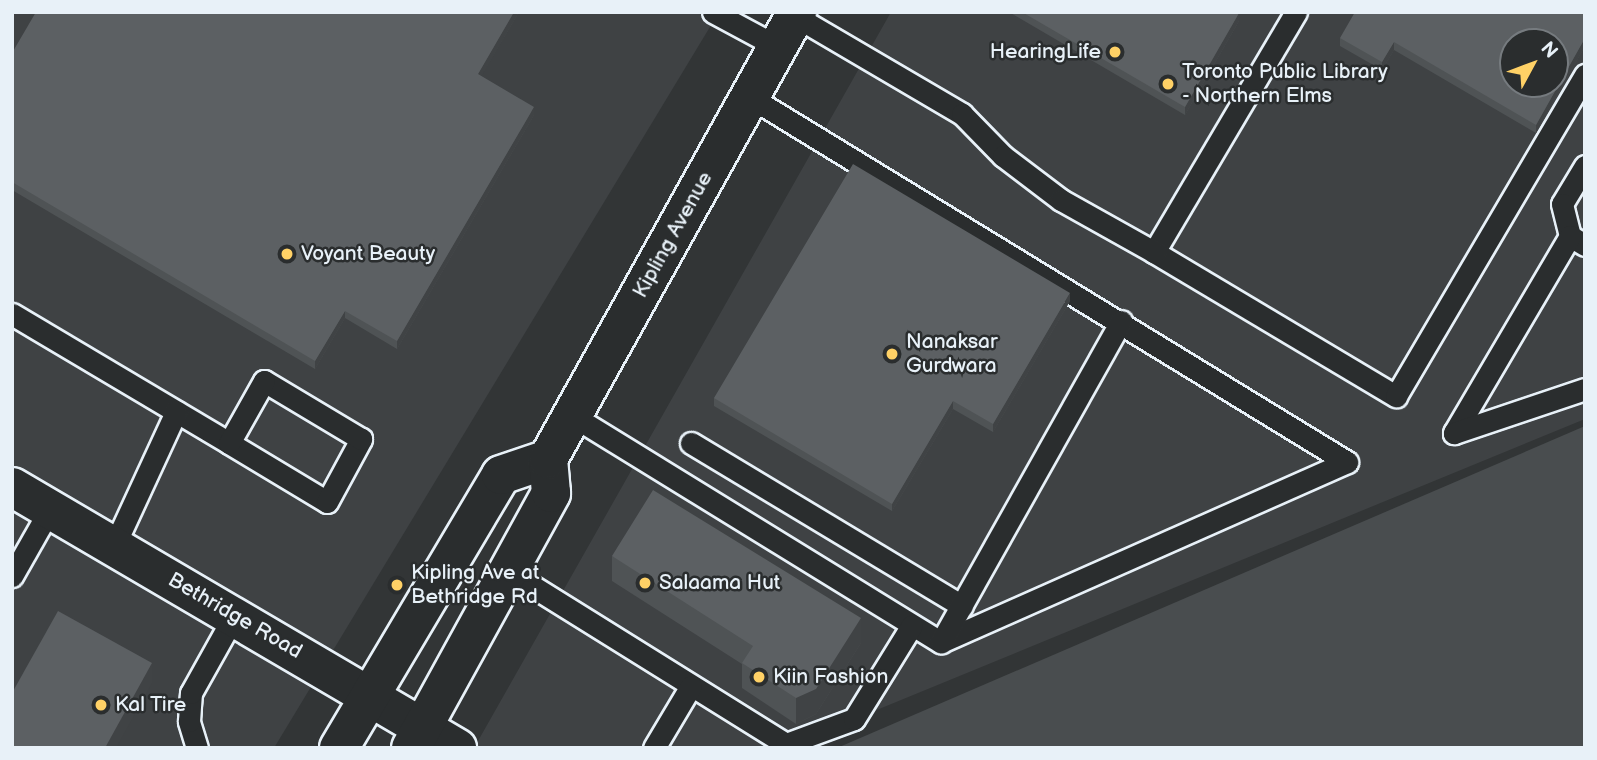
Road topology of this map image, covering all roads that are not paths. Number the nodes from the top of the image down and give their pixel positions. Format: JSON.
{"nodes":[{"id":1,"x":713,"y":12,"type":"edge"},
{"id":2,"x":1296,"y":12,"type":"edge"},
{"id":3,"x":790,"y":25,"type":"edge"},
{"id":4,"x":1585,"y":75,"type":"edge"},
{"id":5,"x":750,"y":97,"type":"junction"},
{"id":6,"x":1585,"y":166,"type":"edge"},
{"id":7,"x":1577,"y":241,"type":"edge"},
{"id":8,"x":1154,"y":252,"type":"junction"},
{"id":9,"x":12,"y":314,"type":"edge"},
{"id":10,"x":1121,"y":321,"type":"junction"},
{"id":11,"x":1585,"y":389,"type":"edge"},
{"id":12,"x":176,"y":412,"type":"junction"},
{"id":13,"x":573,"y":416,"type":"junction"},
{"id":14,"x":229,"y":443,"type":"junction"},
{"id":15,"x":691,"y":443,"type":"dead end"},
{"id":16,"x":548,"y":459,"type":"junction"},
{"id":17,"x":12,"y":486,"type":"edge"},
{"id":18,"x":50,"y":509,"type":"junction"},
{"id":19,"x":114,"y":546,"type":"junction"},
{"id":20,"x":508,"y":572,"type":"junction"},
{"id":21,"x":12,"y":576,"type":"edge"},
{"id":22,"x":962,"y":606,"type":"junction"},
{"id":23,"x":234,"y":616,"type":"junction"},
{"id":24,"x":912,"y":625,"type":"junction"},
{"id":25,"x":941,"y":642,"type":"junction"},
{"id":26,"x":691,"y":685,"type":"junction"},
{"id":27,"x":371,"y":695,"type":"junction"},
{"id":28,"x":417,"y":737,"type":"edge"},
{"id":29,"x":197,"y":748,"type":"edge"},
{"id":30,"x":339,"y":748,"type":"edge"},
{"id":31,"x":457,"y":748,"type":"edge"},
{"id":32,"x":654,"y":748,"type":"edge"}],
"edges":[{"from":1,"to":3,"type":"lane"},
{"from":2,"to":8,"type":"lane"},
{"from":3,"to":5,"type":"main road","name":"Kipling Avenue"},
{"from":3,"to":8,"type":"lane"},
{"from":4,"to":8,"type":"lane"},
{"from":5,"to":10,"type":"lane"},
{"from":5,"to":13,"type":"main road","name":"Kipling Avenue"},
{"from":6,"to":7,"type":"lane"},
{"from":7,"to":11,"type":"lane"},
{"from":9,"to":12,"type":"lane"},
{"from":10,"to":22,"type":"lane"},
{"from":10,"to":25,"type":"lane"},
{"from":12,"to":14,"type":"lane"},
{"from":12,"to":19,"type":"lane"},
{"from":13,"to":16,"type":"main road","name":"Kipling Avenue"},
{"from":13,"to":24,"type":"lane"},
{"from":14,"to":14,"type":"lane"},
{"from":15,"to":22,"type":"lane"},
{"from":16,"to":20,"type":"main road"},
{"from":16,"to":27,"type":"main road"},
{"from":17,"to":18,"type":"main road","name":"Bethridge Road"},
{"from":18,"to":19,"type":"main road","name":"Bethridge Road"},
{"from":18,"to":21,"type":"lane"},
{"from":19,"to":23,"type":"main road","name":"Bethridge Road"},
{"from":20,"to":26,"type":"lane"},
{"from":20,"to":28,"type":"main road"},
{"from":22,"to":25,"type":"lane"},
{"from":23,"to":27,"type":"main road","name":"Bethridge Road"},
{"from":23,"to":29,"type":"lane"},
{"from":24,"to":25,"type":"lane"},
{"from":24,"to":26,"type":"lane"},
{"from":26,"to":32,"type":"lane"},
{"from":27,"to":28,"type":"main road","name":"Bethridge Road"},
{"from":27,"to":30,"type":"main road"},
{"from":28,"to":31,"type":"main road","name":"Bethridge Road"}]}
